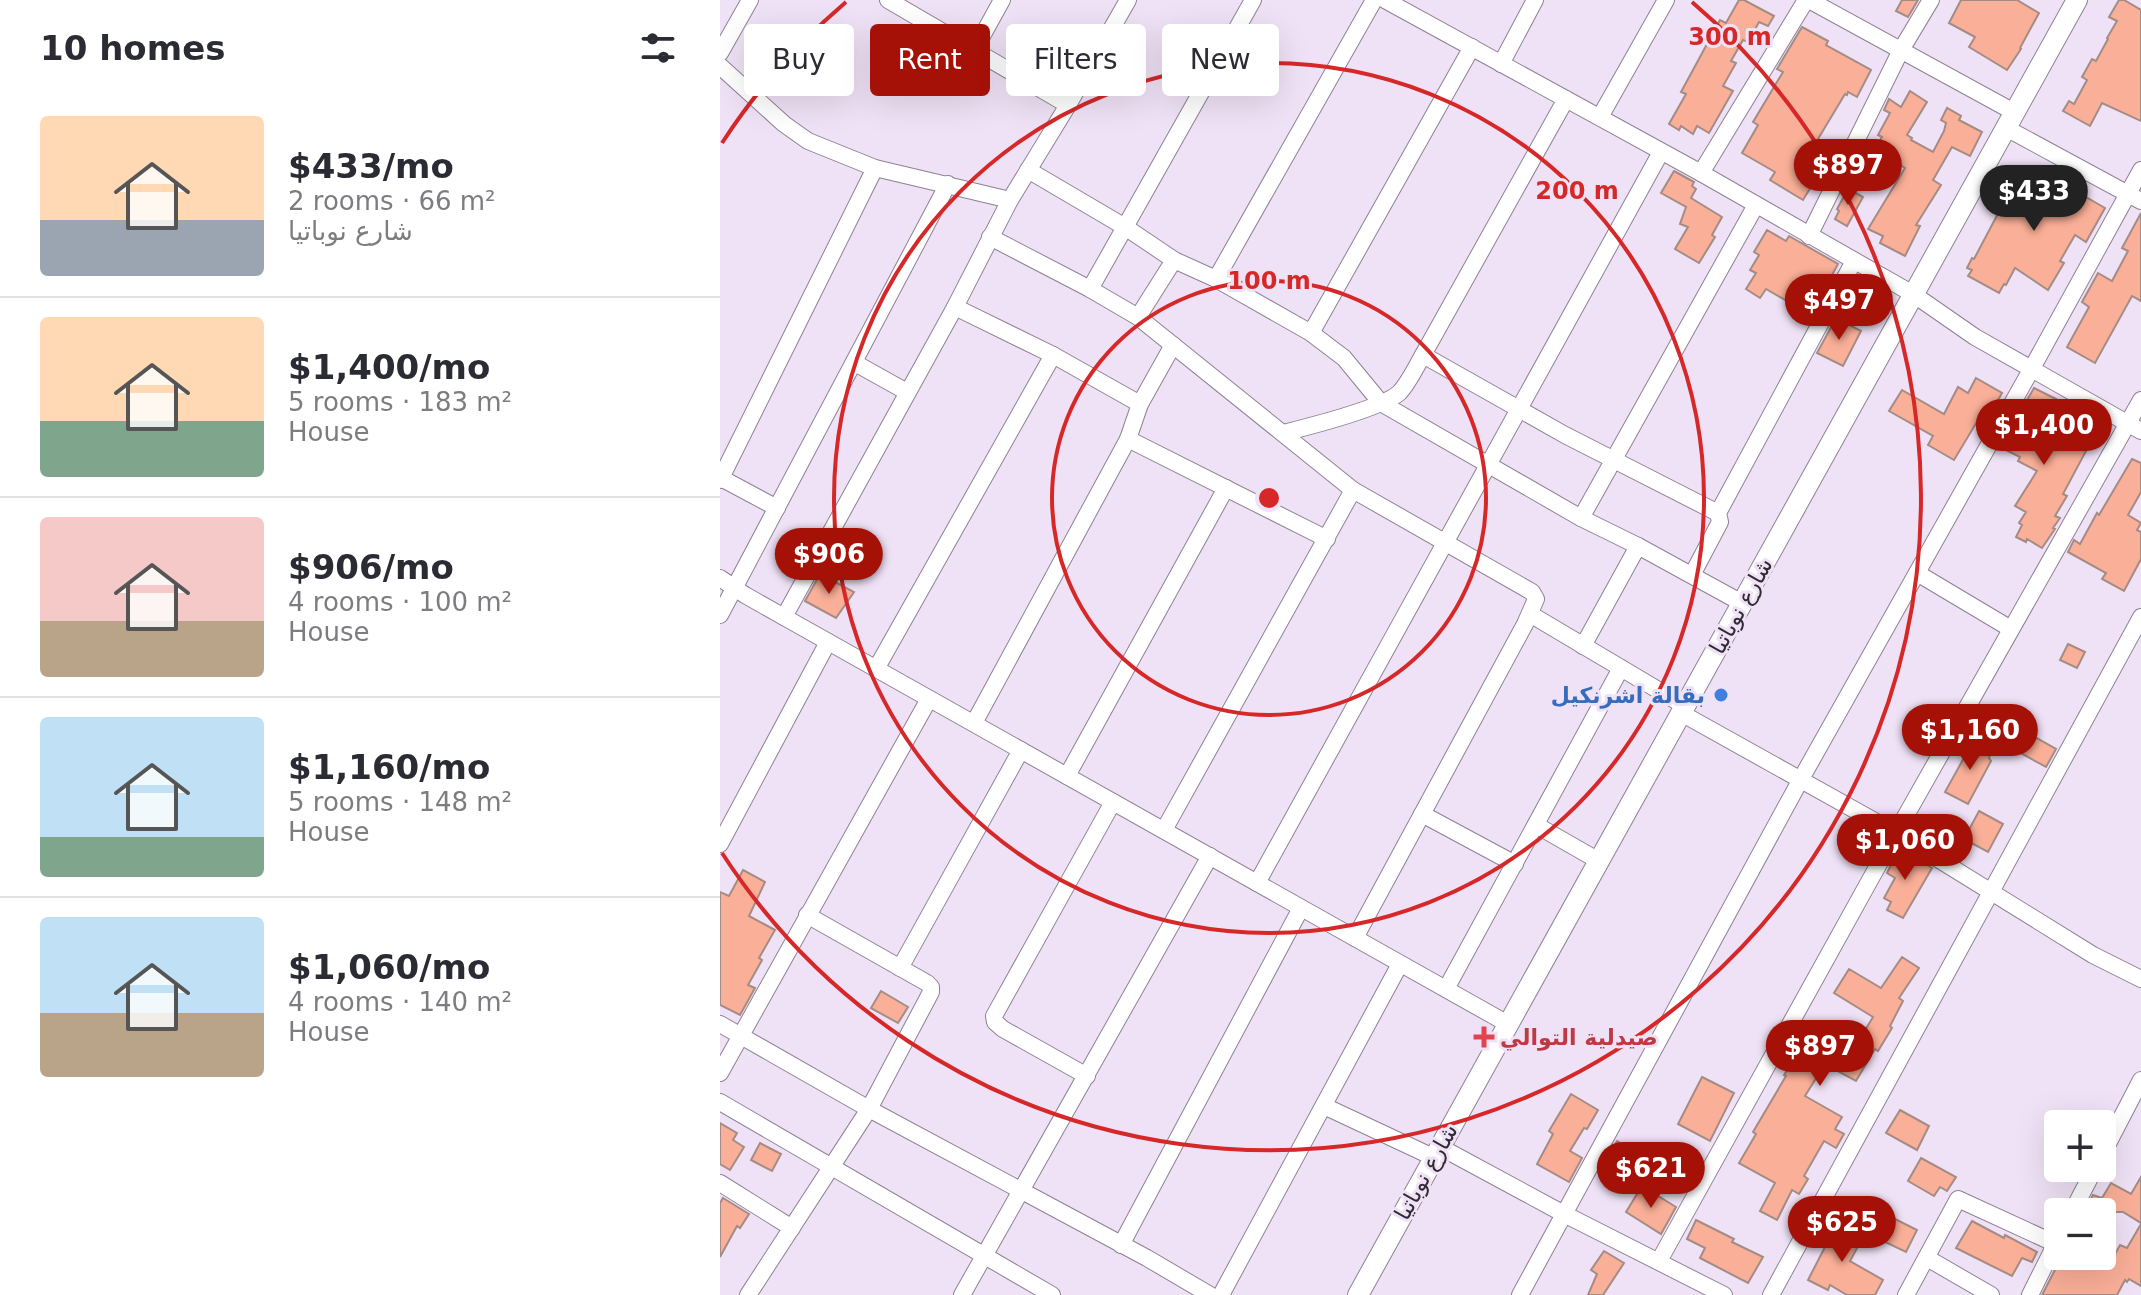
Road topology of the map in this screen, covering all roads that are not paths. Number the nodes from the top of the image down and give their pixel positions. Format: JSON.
{"nodes":[{"id":1,"x":750,"y":0,"type":"edge"},
{"id":2,"x":888,"y":0,"type":"edge"},
{"id":3,"x":1002,"y":0,"type":"edge"},
{"id":4,"x":1128,"y":0,"type":"edge"},
{"id":5,"x":1253,"y":0,"type":"edge"},
{"id":6,"x":1374,"y":0,"type":"edge"},
{"id":7,"x":1385,"y":0,"type":"edge"},
{"id":8,"x":1535,"y":0,"type":"edge"},
{"id":9,"x":1666,"y":0,"type":"edge"},
{"id":10,"x":1808,"y":0,"type":"edge"},
{"id":11,"x":1931,"y":0,"type":"edge"},
{"id":12,"x":2077,"y":0,"type":"edge"},
{"id":13,"x":1407,"y":6,"type":"edge"},
{"id":14,"x":931,"y":24,"type":"edge"},
{"id":15,"x":989,"y":24,"type":"edge"},
{"id":16,"x":1472,"y":47,"type":"junction"},
{"id":17,"x":1901,"y":50,"type":"junction"},
{"id":18,"x":720,"y":53,"type":"edge"},
{"id":19,"x":990,"y":58,"type":"edge"},
{"id":20,"x":1501,"y":64,"type":"junction"},
{"id":21,"x":720,"y":66,"type":"edge"},
{"id":22,"x":1566,"y":99,"type":"junction"},
{"id":23,"x":1068,"y":105,"type":"junction"},
{"id":24,"x":1600,"y":117,"type":"junction"},
{"id":25,"x":2010,"y":120,"type":"junction"},
{"id":26,"x":1661,"y":152,"type":"junction"},
{"id":27,"x":875,"y":168,"type":"junction"},
{"id":28,"x":1028,"y":170,"type":"junction"},
{"id":29,"x":2141,"y":170,"type":"edge"},
{"id":30,"x":1701,"y":173,"type":"junction"},
{"id":31,"x":948,"y":184,"type":"junction"},
{"id":32,"x":2134,"y":197,"type":"edge"},
{"id":33,"x":1010,"y":200,"type":"junction"},
{"id":34,"x":1756,"y":205,"type":"junction"},
{"id":35,"x":1125,"y":227,"type":"junction"},
{"id":36,"x":1809,"y":236,"type":"junction"},
{"id":37,"x":990,"y":237,"type":"junction"},
{"id":38,"x":1174,"y":260,"type":"junction"},
{"id":39,"x":1854,"y":261,"type":"junction"},
{"id":40,"x":1216,"y":279,"type":"junction"},
{"id":41,"x":1090,"y":289,"type":"junction"},
{"id":42,"x":1913,"y":294,"type":"junction"},
{"id":43,"x":955,"y":307,"type":"junction"},
{"id":44,"x":1138,"y":317,"type":"junction"},
{"id":45,"x":1311,"y":333,"type":"junction"},
{"id":46,"x":1173,"y":345,"type":"junction"},
{"id":47,"x":1053,"y":355,"type":"junction"},
{"id":48,"x":1423,"y":355,"type":"junction"},
{"id":49,"x":855,"y":363,"type":"junction"},
{"id":50,"x":2031,"y":370,"type":"junction"},
{"id":51,"x":907,"y":392,"type":"junction"},
{"id":52,"x":2141,"y":400,"type":"edge"},
{"id":53,"x":1381,"y":403,"type":"junction"},
{"id":54,"x":1140,"y":404,"type":"junction"},
{"id":55,"x":1521,"y":409,"type":"junction"},
{"id":56,"x":2134,"y":428,"type":"edge"},
{"id":57,"x":1283,"y":433,"type":"junction"},
{"id":58,"x":1128,"y":439,"type":"junction"},
{"id":59,"x":1613,"y":459,"type":"junction"},
{"id":60,"x":1488,"y":465,"type":"junction"},
{"id":61,"x":720,"y":479,"type":"edge"},
{"id":62,"x":1226,"y":488,"type":"junction"},
{"id":63,"x":1353,"y":490,"type":"junction"},
{"id":64,"x":777,"y":508,"type":"junction"},
{"id":65,"x":1718,"y":513,"type":"junction"},
{"id":66,"x":1581,"y":518,"type":"junction"},
{"id":67,"x":1327,"y":539,"type":"junction"},
{"id":68,"x":1444,"y":543,"type":"junction"},
{"id":69,"x":1638,"y":546,"type":"junction"},
{"id":70,"x":1917,"y":573,"type":"junction"},
{"id":71,"x":1692,"y":575,"type":"junction"},
{"id":72,"x":720,"y":578,"type":"edge"},
{"id":73,"x":734,"y":588,"type":"junction"},
{"id":74,"x":1742,"y":603,"type":"junction"},
{"id":75,"x":1530,"y":614,"type":"junction"},
{"id":76,"x":720,"y":615,"type":"edge"},
{"id":77,"x":784,"y":617,"type":"junction"},
{"id":78,"x":2139,"y":627,"type":"edge"},
{"id":79,"x":2011,"y":629,"type":"junction"},
{"id":80,"x":828,"y":642,"type":"junction"},
{"id":81,"x":1583,"y":646,"type":"junction"},
{"id":82,"x":1621,"y":668,"type":"junction"},
{"id":83,"x":876,"y":669,"type":"junction"},
{"id":84,"x":929,"y":699,"type":"junction"},
{"id":85,"x":1683,"y":710,"type":"junction"},
{"id":86,"x":974,"y":723,"type":"junction"},
{"id":87,"x":1021,"y":750,"type":"junction"},
{"id":88,"x":1067,"y":776,"type":"junction"},
{"id":89,"x":1801,"y":779,"type":"junction"},
{"id":90,"x":1113,"y":802,"type":"junction"},
{"id":91,"x":1422,"y":814,"type":"junction"},
{"id":92,"x":1536,"y":825,"type":"junction"},
{"id":93,"x":1164,"y":830,"type":"junction"},
{"id":94,"x":1896,"y":833,"type":"junction"},
{"id":95,"x":720,"y":844,"type":"edge"},
{"id":96,"x":1210,"y":856,"type":"junction"},
{"id":97,"x":1599,"y":861,"type":"junction"},
{"id":98,"x":1515,"y":864,"type":"junction"},
{"id":99,"x":1257,"y":883,"type":"junction"},
{"id":100,"x":1991,"y":891,"type":"junction"},
{"id":101,"x":1301,"y":908,"type":"junction"},
{"id":102,"x":807,"y":915,"type":"junction"},
{"id":103,"x":1355,"y":938,"type":"junction"},
{"id":104,"x":1400,"y":964,"type":"junction"},
{"id":105,"x":900,"y":968,"type":"junction"},
{"id":106,"x":2141,"y":979,"type":"edge"},
{"id":107,"x":1446,"y":989,"type":"junction"},
{"id":108,"x":720,"y":1024,"type":"edge"},
{"id":109,"x":1508,"y":1024,"type":"junction"},
{"id":110,"x":741,"y":1036,"type":"junction"},
{"id":111,"x":720,"y":1073,"type":"edge"},
{"id":112,"x":1087,"y":1076,"type":"junction"},
{"id":113,"x":2141,"y":1080,"type":"edge"},
{"id":114,"x":720,"y":1102,"type":"edge"},
{"id":115,"x":1324,"y":1106,"type":"junction"},
{"id":116,"x":869,"y":1109,"type":"junction"},
{"id":117,"x":2116,"y":1128,"type":"edge"},
{"id":118,"x":1438,"y":1152,"type":"junction"},
{"id":119,"x":833,"y":1166,"type":"junction"},
{"id":120,"x":720,"y":1183,"type":"edge"},
{"id":121,"x":1021,"y":1192,"type":"junction"},
{"id":122,"x":1564,"y":1214,"type":"junction"},
{"id":123,"x":792,"y":1228,"type":"junction"},
{"id":124,"x":2044,"y":1236,"type":"edge"},
{"id":125,"x":1121,"y":1245,"type":"junction"},
{"id":126,"x":985,"y":1256,"type":"junction"},
{"id":127,"x":1927,"y":1258,"type":"junction"},
{"id":128,"x":1659,"y":1261,"type":"junction"},
{"id":129,"x":2044,"y":1268,"type":"edge"},
{"id":130,"x":748,"y":1295,"type":"edge"},
{"id":131,"x":962,"y":1295,"type":"edge"},
{"id":132,"x":1052,"y":1295,"type":"edge"},
{"id":133,"x":1210,"y":1295,"type":"edge"},
{"id":134,"x":1221,"y":1295,"type":"edge"},
{"id":135,"x":1358,"y":1295,"type":"edge"},
{"id":136,"x":1520,"y":1295,"type":"edge"},
{"id":137,"x":1724,"y":1295,"type":"edge"},
{"id":138,"x":1771,"y":1295,"type":"edge"},
{"id":139,"x":1906,"y":1295,"type":"edge"},
{"id":140,"x":1991,"y":1295,"type":"edge"},
{"id":141,"x":2030,"y":1295,"type":"edge"}],
"edges":[{"from":1,"to":18,"type":"street"},
{"from":2,"to":14,"type":"street"},
{"from":3,"to":15,"type":"street"},
{"from":4,"to":23,"type":"street"},
{"from":5,"to":35,"type":"street"},
{"from":6,"to":40,"type":"street"},
{"from":7,"to":13,"type":"street"},
{"from":8,"to":20,"type":"street"},
{"from":9,"to":24,"type":"street"},
{"from":10,"to":17,"type":"street"},
{"from":10,"to":30,"type":"street"},
{"from":11,"to":17,"type":"street"},
{"from":12,"to":25,"type":"street","name":"شارع نوباتيا"},
{"from":13,"to":16,"type":"street"},
{"from":16,"to":20,"type":"street"},
{"from":16,"to":45,"type":"street"},
{"from":17,"to":25,"type":"street"},
{"from":17,"to":36,"type":"street"},
{"from":19,"to":23,"type":"street"},
{"from":20,"to":22,"type":"street"},
{"from":21,"to":27,"type":"street"},
{"from":22,"to":24,"type":"street"},
{"from":22,"to":48,"type":"street"},
{"from":23,"to":28,"type":"street"},
{"from":24,"to":26,"type":"street"},
{"from":25,"to":32,"type":"street"},
{"from":25,"to":42,"type":"street","name":"شارع نوباتيا"},
{"from":26,"to":30,"type":"street"},
{"from":26,"to":55,"type":"street"},
{"from":27,"to":31,"type":"street"},
{"from":27,"to":61,"type":"street"},
{"from":28,"to":33,"type":"street"},
{"from":28,"to":35,"type":"street"},
{"from":29,"to":32,"type":"street"},
{"from":30,"to":34,"type":"street"},
{"from":31,"to":33,"type":"street"},
{"from":31,"to":49,"type":"street"},
{"from":32,"to":50,"type":"street"},
{"from":33,"to":37,"type":"street"},
{"from":34,"to":36,"type":"street"},
{"from":34,"to":59,"type":"street"},
{"from":35,"to":38,"type":"street"},
{"from":35,"to":41,"type":"street"},
{"from":36,"to":39,"type":"street"},
{"from":37,"to":41,"type":"street"},
{"from":37,"to":43,"type":"street"},
{"from":38,"to":40,"type":"street"},
{"from":38,"to":44,"type":"street"},
{"from":39,"to":42,"type":"street"},
{"from":39,"to":65,"type":"street"},
{"from":40,"to":45,"type":"street"},
{"from":41,"to":44,"type":"street"},
{"from":42,"to":50,"type":"street"},
{"from":42,"to":74,"type":"street","name":"شارع نوباتيا"},
{"from":43,"to":47,"type":"street"},
{"from":43,"to":51,"type":"street"},
{"from":44,"to":46,"type":"street"},
{"from":45,"to":53,"type":"street"},
{"from":46,"to":54,"type":"street"},
{"from":46,"to":57,"type":"street"},
{"from":47,"to":54,"type":"street"},
{"from":47,"to":83,"type":"street"},
{"from":48,"to":53,"type":"street"},
{"from":48,"to":55,"type":"street"},
{"from":49,"to":51,"type":"street"},
{"from":49,"to":64,"type":"street"},
{"from":50,"to":56,"type":"street"},
{"from":50,"to":70,"type":"street"},
{"from":51,"to":77,"type":"street"},
{"from":52,"to":56,"type":"street"},
{"from":53,"to":57,"type":"street"},
{"from":53,"to":60,"type":"street"},
{"from":54,"to":58,"type":"street"},
{"from":55,"to":59,"type":"street"},
{"from":55,"to":60,"type":"street"},
{"from":56,"to":79,"type":"street"},
{"from":57,"to":63,"type":"street"},
{"from":58,"to":62,"type":"street"},
{"from":58,"to":86,"type":"street"},
{"from":59,"to":65,"type":"street"},
{"from":59,"to":66,"type":"street"},
{"from":60,"to":66,"type":"street"},
{"from":60,"to":68,"type":"street"},
{"from":61,"to":64,"type":"street"},
{"from":62,"to":67,"type":"street"},
{"from":62,"to":88,"type":"street"},
{"from":63,"to":67,"type":"street"},
{"from":63,"to":68,"type":"street"},
{"from":64,"to":73,"type":"street"},
{"from":65,"to":71,"type":"street"},
{"from":66,"to":69,"type":"street"},
{"from":67,"to":93,"type":"street"},
{"from":68,"to":75,"type":"street"},
{"from":68,"to":99,"type":"street"},
{"from":69,"to":71,"type":"street"},
{"from":69,"to":81,"type":"street"},
{"from":70,"to":79,"type":"street"},
{"from":70,"to":89,"type":"street"},
{"from":71,"to":74,"type":"street"},
{"from":72,"to":73,"type":"street"},
{"from":73,"to":76,"type":"street"},
{"from":73,"to":77,"type":"street"},
{"from":74,"to":85,"type":"street","name":"شارع نوباتيا"},
{"from":75,"to":81,"type":"street"},
{"from":75,"to":91,"type":"street"},
{"from":77,"to":80,"type":"street"},
{"from":78,"to":100,"type":"street"},
{"from":79,"to":94,"type":"street"},
{"from":80,"to":83,"type":"street"},
{"from":80,"to":95,"type":"street"},
{"from":81,"to":82,"type":"street"},
{"from":82,"to":85,"type":"street"},
{"from":82,"to":92,"type":"street"},
{"from":83,"to":84,"type":"street"},
{"from":84,"to":86,"type":"street"},
{"from":84,"to":102,"type":"street"},
{"from":85,"to":89,"type":"street"},
{"from":85,"to":97,"type":"street","name":"شارع نوباتيا"},
{"from":86,"to":87,"type":"street"},
{"from":87,"to":88,"type":"street"},
{"from":87,"to":105,"type":"street"},
{"from":88,"to":90,"type":"street"},
{"from":89,"to":94,"type":"street"},
{"from":89,"to":122,"type":"street"},
{"from":90,"to":93,"type":"street"},
{"from":90,"to":112,"type":"street"},
{"from":91,"to":98,"type":"street"},
{"from":91,"to":103,"type":"street"},
{"from":92,"to":97,"type":"street"},
{"from":92,"to":98,"type":"street"},
{"from":93,"to":96,"type":"street"},
{"from":94,"to":100,"type":"street"},
{"from":94,"to":128,"type":"street"},
{"from":96,"to":99,"type":"street"},
{"from":96,"to":112,"type":"street"},
{"from":97,"to":109,"type":"street","name":"شارع نوباتيا"},
{"from":98,"to":107,"type":"street"},
{"from":99,"to":101,"type":"street"},
{"from":100,"to":106,"type":"street"},
{"from":100,"to":138,"type":"street"},
{"from":101,"to":103,"type":"street"},
{"from":101,"to":125,"type":"street"},
{"from":102,"to":105,"type":"street"},
{"from":102,"to":110,"type":"street"},
{"from":103,"to":104,"type":"street"},
{"from":104,"to":107,"type":"street"},
{"from":104,"to":115,"type":"street"},
{"from":105,"to":116,"type":"street"},
{"from":107,"to":109,"type":"street"},
{"from":108,"to":110,"type":"street"},
{"from":109,"to":118,"type":"street","name":"شارع نوباتيا"},
{"from":110,"to":111,"type":"street"},
{"from":110,"to":116,"type":"street"},
{"from":112,"to":121,"type":"street"},
{"from":113,"to":117,"type":"street"},
{"from":114,"to":119,"type":"street"},
{"from":115,"to":118,"type":"street"},
{"from":115,"to":134,"type":"street"},
{"from":116,"to":119,"type":"street"},
{"from":116,"to":121,"type":"street"},
{"from":118,"to":122,"type":"street"},
{"from":118,"to":135,"type":"street","name":"شارع نوباتيا"},
{"from":119,"to":123,"type":"street"},
{"from":119,"to":126,"type":"street"},
{"from":120,"to":123,"type":"street"},
{"from":121,"to":125,"type":"street"},
{"from":121,"to":126,"type":"street"},
{"from":122,"to":128,"type":"street"},
{"from":122,"to":136,"type":"street"},
{"from":123,"to":130,"type":"street"},
{"from":124,"to":127,"type":"street"},
{"from":125,"to":133,"type":"street"},
{"from":126,"to":131,"type":"street"},
{"from":126,"to":132,"type":"street"},
{"from":127,"to":139,"type":"street"},
{"from":127,"to":140,"type":"street"},
{"from":128,"to":137,"type":"street"},
{"from":129,"to":141,"type":"street"}]}
